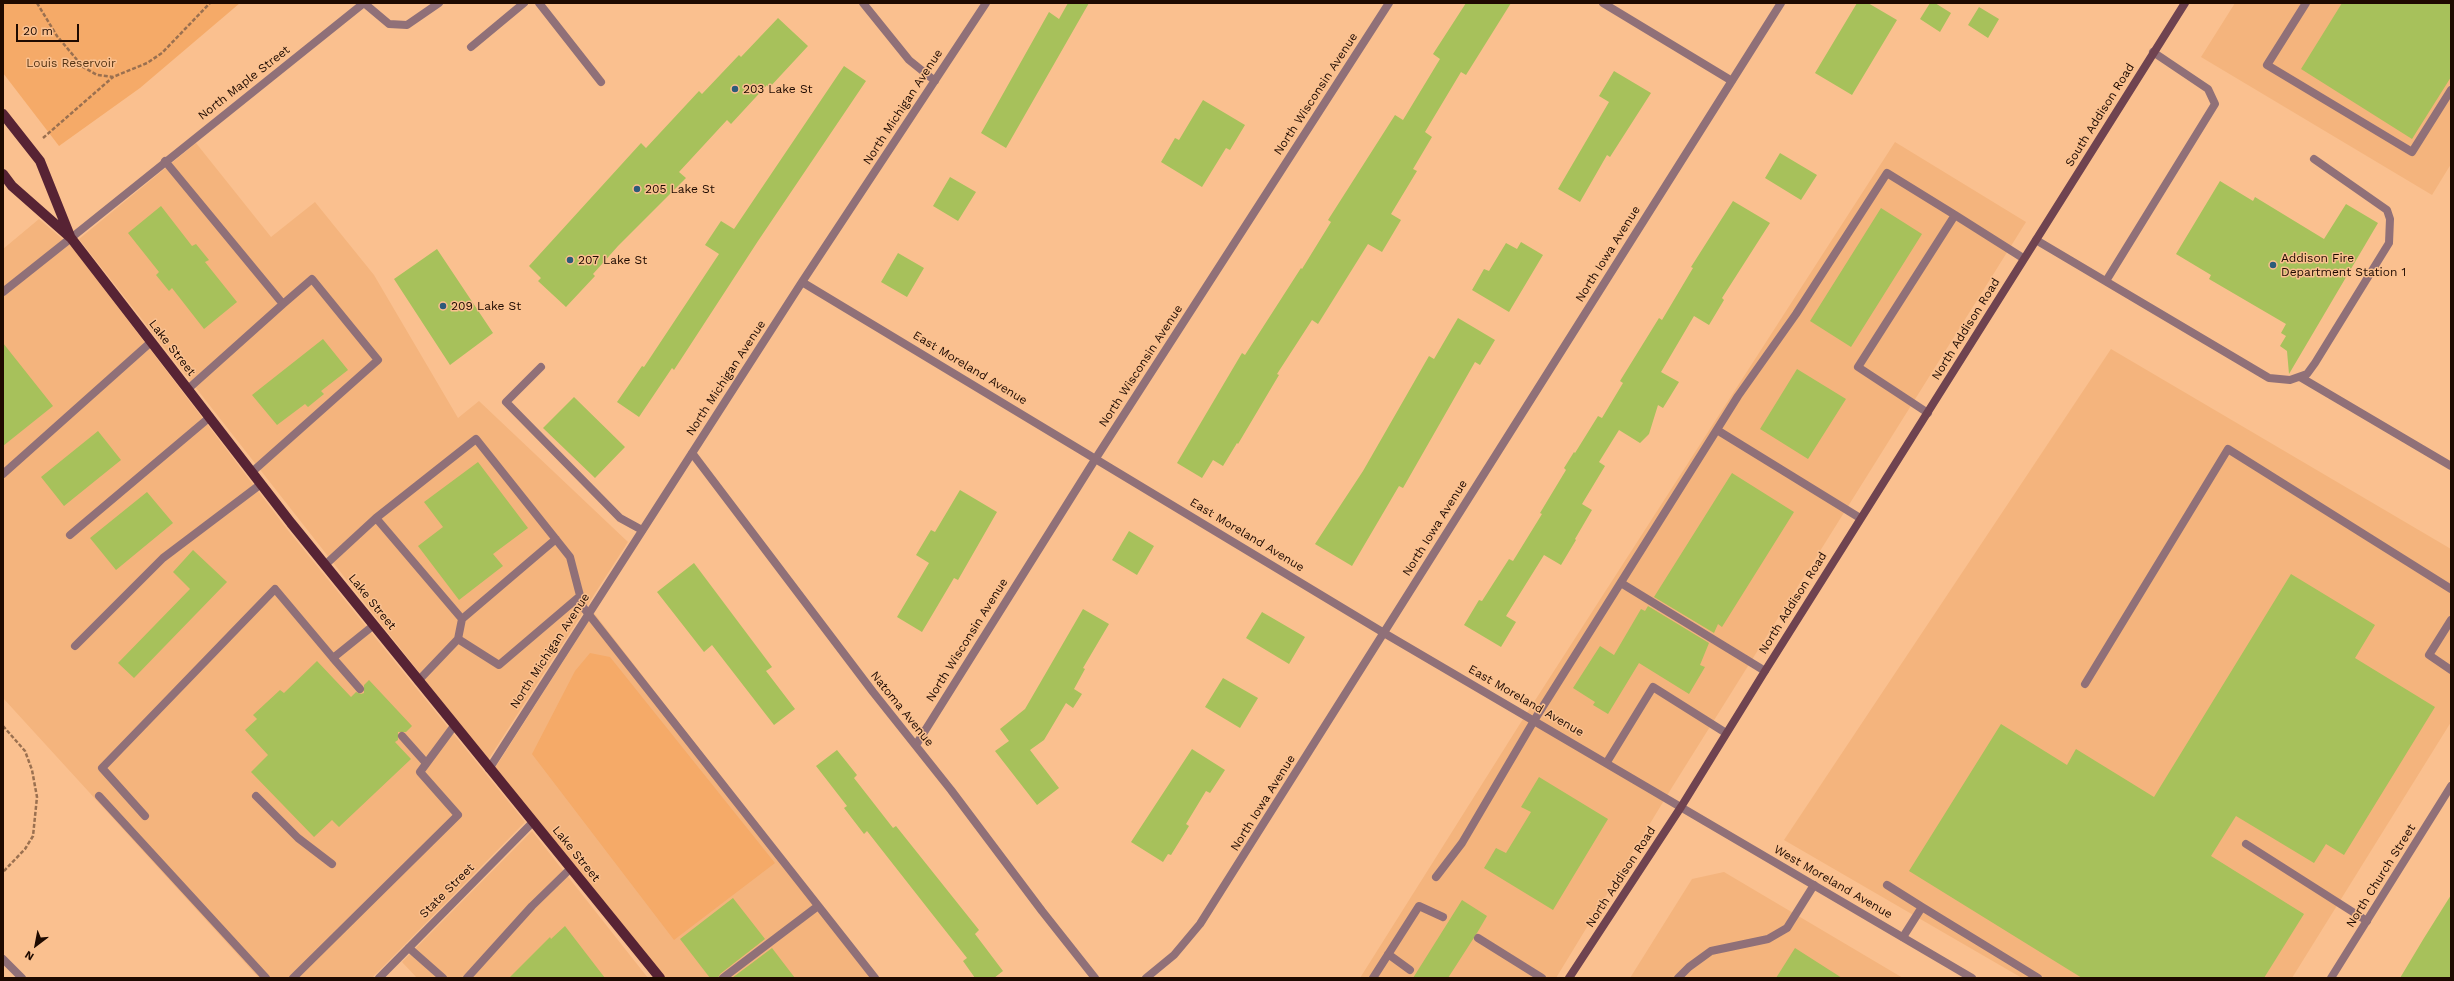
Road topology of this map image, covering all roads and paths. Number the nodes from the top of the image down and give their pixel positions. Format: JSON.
{"nodes":[{"id":1,"x":37,"y":3,"type":"edge"},
{"id":2,"x":210,"y":3,"type":"edge"},
{"id":3,"x":364,"y":3,"type":"edge"},
{"id":4,"x":439,"y":3,"type":"edge"},
{"id":5,"x":524,"y":3,"type":"edge"},
{"id":6,"x":539,"y":3,"type":"edge"},
{"id":7,"x":863,"y":3,"type":"edge"},
{"id":8,"x":986,"y":3,"type":"edge"},
{"id":9,"x":1389,"y":3,"type":"edge"},
{"id":10,"x":1603,"y":3,"type":"edge"},
{"id":11,"x":1781,"y":3,"type":"edge"},
{"id":12,"x":2185,"y":3,"type":"edge"},
{"id":13,"x":2306,"y":3,"type":"edge"},
{"id":14,"x":472,"y":47,"type":"dead end"},
{"id":15,"x":2153,"y":52,"type":"junction"},
{"id":16,"x":113,"y":76,"type":"junction"},
{"id":17,"x":935,"y":81,"type":"junction"},
{"id":18,"x":1732,"y":81,"type":"junction"},
{"id":19,"x":601,"y":82,"type":"dead end"},
{"id":20,"x":2451,"y":90,"type":"edge"},
{"id":21,"x":3,"y":114,"type":"edge"},
{"id":22,"x":43,"y":138,"type":"dead end"},
{"id":23,"x":2314,"y":159,"type":"dead end"},
{"id":24,"x":165,"y":161,"type":"junction"},
{"id":25,"x":3,"y":174,"type":"edge"},
{"id":26,"x":1955,"y":215,"type":"junction"},
{"id":27,"x":71,"y":238,"type":"junction"},
{"id":28,"x":2036,"y":240,"type":"junction"},
{"id":29,"x":2023,"y":258,"type":"junction"},
{"id":30,"x":802,"y":282,"type":"junction"},
{"id":31,"x":2106,"y":282,"type":"junction"},
{"id":32,"x":3,"y":292,"type":"edge"},
{"id":33,"x":283,"y":304,"type":"junction"},
{"id":34,"x":151,"y":342,"type":"junction"},
{"id":35,"x":541,"y":367,"type":"dead end"},
{"id":36,"x":2300,"y":377,"type":"junction"},
{"id":37,"x":188,"y":389,"type":"junction"},
{"id":38,"x":1928,"y":413,"type":"junction"},
{"id":39,"x":210,"y":417,"type":"junction"},
{"id":40,"x":1717,"y":430,"type":"junction"},
{"id":41,"x":692,"y":453,"type":"junction"},
{"id":42,"x":1096,"y":458,"type":"junction"},
{"id":43,"x":2451,"y":466,"type":"edge"},
{"id":44,"x":252,"y":472,"type":"junction"},
{"id":45,"x":3,"y":474,"type":"edge"},
{"id":46,"x":261,"y":484,"type":"junction"},
{"id":47,"x":376,"y":518,"type":"junction"},
{"id":48,"x":1860,"y":518,"type":"junction"},
{"id":49,"x":642,"y":530,"type":"junction"},
{"id":50,"x":70,"y":535,"type":"dead end"},
{"id":51,"x":556,"y":539,"type":"junction"},
{"id":52,"x":325,"y":565,"type":"junction"},
{"id":53,"x":1621,"y":583,"type":"junction"},
{"id":54,"x":2451,"y":589,"type":"edge"},
{"id":55,"x":580,"y":596,"type":"junction"},
{"id":56,"x":589,"y":614,"type":"junction"},
{"id":57,"x":462,"y":619,"type":"junction"},
{"id":58,"x":2451,"y":620,"type":"edge"},
{"id":59,"x":374,"y":625,"type":"junction"},
{"id":60,"x":1384,"y":632,"type":"junction"},
{"id":61,"x":458,"y":639,"type":"junction"},
{"id":62,"x":75,"y":646,"type":"dead end"},
{"id":63,"x":333,"y":658,"type":"junction"},
{"id":64,"x":2451,"y":670,"type":"edge"},
{"id":65,"x":1764,"y":671,"type":"junction"},
{"id":66,"x":418,"y":681,"type":"junction"},
{"id":67,"x":2085,"y":684,"type":"dead end"},
{"id":68,"x":360,"y":688,"type":"dead end"},
{"id":69,"x":1535,"y":719,"type":"junction"},
{"id":70,"x":3,"y":726,"type":"edge"},
{"id":71,"x":454,"y":726,"type":"junction"},
{"id":72,"x":1726,"y":733,"type":"junction"},
{"id":73,"x":402,"y":736,"type":"dead end"},
{"id":74,"x":916,"y":745,"type":"junction"},
{"id":75,"x":1607,"y":762,"type":"junction"},
{"id":76,"x":426,"y":763,"type":"junction"},
{"id":77,"x":489,"y":769,"type":"junction"},
{"id":78,"x":2451,"y":786,"type":"edge"},
{"id":79,"x":99,"y":796,"type":"dead end"},
{"id":80,"x":256,"y":796,"type":"dead end"},
{"id":81,"x":1681,"y":807,"type":"junction"},
{"id":82,"x":145,"y":816,"type":"dead end"},
{"id":83,"x":533,"y":822,"type":"junction"},
{"id":84,"x":2246,"y":844,"type":"dead end"},
{"id":85,"x":332,"y":864,"type":"dead end"},
{"id":86,"x":570,"y":869,"type":"junction"},
{"id":87,"x":3,"y":872,"type":"edge"},
{"id":88,"x":1436,"y":877,"type":"dead end"},
{"id":89,"x":1814,"y":885,"type":"junction"},
{"id":90,"x":1887,"y":886,"type":"dead end"},
{"id":91,"x":818,"y":906,"type":"junction"},
{"id":92,"x":1922,"y":907,"type":"junction"},
{"id":93,"x":1443,"y":917,"type":"dead end"},
{"id":94,"x":2367,"y":920,"type":"junction"},
{"id":95,"x":1478,"y":938,"type":"dead end"},
{"id":96,"x":1903,"y":938,"type":"junction"},
{"id":97,"x":409,"y":948,"type":"junction"},
{"id":98,"x":1388,"y":954,"type":"junction"},
{"id":99,"x":3,"y":959,"type":"edge"},
{"id":100,"x":1410,"y":970,"type":"dead end"},
{"id":101,"x":657,"y":977,"type":"edge"},
{"id":102,"x":22,"y":978,"type":"edge"},
{"id":103,"x":266,"y":978,"type":"edge"},
{"id":104,"x":293,"y":978,"type":"edge"},
{"id":105,"x":379,"y":978,"type":"edge"},
{"id":106,"x":443,"y":978,"type":"edge"},
{"id":107,"x":467,"y":978,"type":"edge"},
{"id":108,"x":723,"y":978,"type":"edge"},
{"id":109,"x":875,"y":978,"type":"edge"},
{"id":110,"x":1095,"y":978,"type":"edge"},
{"id":111,"x":1146,"y":978,"type":"edge"},
{"id":112,"x":1373,"y":978,"type":"edge"},
{"id":113,"x":1542,"y":978,"type":"edge"},
{"id":114,"x":1569,"y":978,"type":"edge"},
{"id":115,"x":1678,"y":978,"type":"edge"},
{"id":116,"x":1972,"y":978,"type":"edge"},
{"id":117,"x":2038,"y":978,"type":"edge"},
{"id":118,"x":2331,"y":978,"type":"edge"}],
"edges":[{"from":1,"to":16,"type":"path"},
{"from":2,"to":16,"type":"path"},
{"from":3,"to":4,"type":"street","name":"North Maple Street"},
{"from":3,"to":24,"type":"street","name":"North Maple Street"},
{"from":5,"to":14,"type":"street"},
{"from":6,"to":19,"type":"street"},
{"from":7,"to":17,"type":"street"},
{"from":8,"to":17,"type":"street","name":"North Michigan Avenue"},
{"from":9,"to":42,"type":"street","name":"North Wisconsin Avenue"},
{"from":10,"to":18,"type":"street"},
{"from":11,"to":18,"type":"street","name":"North Iowa Avenue"},
{"from":12,"to":15,"type":"street","name":"South Addison Road"},
{"from":13,"to":20,"type":"street"},
{"from":15,"to":28,"type":"street","name":"South Addison Road"},
{"from":15,"to":31,"type":"street"},
{"from":16,"to":22,"type":"path"},
{"from":17,"to":30,"type":"street","name":"North Michigan Avenue"},
{"from":18,"to":60,"type":"street","name":"North Iowa Avenue"},
{"from":21,"to":27,"type":"main road","name":"Lake Street"},
{"from":23,"to":36,"type":"street"},
{"from":24,"to":27,"type":"street","name":"North Maple Street"},
{"from":24,"to":33,"type":"street"},
{"from":25,"to":27,"type":"main road","name":"Lake Street"},
{"from":26,"to":29,"type":"street"},
{"from":26,"to":38,"type":"street"},
{"from":26,"to":40,"type":"street"},
{"from":27,"to":32,"type":"street","name":"North Maple Street"},
{"from":27,"to":34,"type":"main road","name":"Lake Street"},
{"from":28,"to":29,"type":"street","name":"North Addison Road"},
{"from":28,"to":31,"type":"street"},
{"from":29,"to":38,"type":"street","name":"North Addison Road"},
{"from":30,"to":41,"type":"street","name":"North Michigan Avenue"},
{"from":30,"to":42,"type":"street","name":"East Moreland Avenue"},
{"from":31,"to":36,"type":"street"},
{"from":33,"to":37,"type":"street"},
{"from":33,"to":44,"type":"street"},
{"from":34,"to":37,"type":"main road","name":"Lake Street"},
{"from":34,"to":45,"type":"street"},
{"from":35,"to":49,"type":"street"},
{"from":36,"to":43,"type":"street"},
{"from":37,"to":39,"type":"main road","name":"Lake Street"},
{"from":38,"to":48,"type":"street","name":"North Addison Road"},
{"from":39,"to":44,"type":"main road","name":"Lake Street"},
{"from":39,"to":50,"type":"street"},
{"from":40,"to":48,"type":"street"},
{"from":40,"to":53,"type":"street"},
{"from":41,"to":49,"type":"street","name":"North Michigan Avenue"},
{"from":41,"to":74,"type":"street","name":"Natoma Avenue"},
{"from":42,"to":60,"type":"street","name":"East Moreland Avenue"},
{"from":42,"to":74,"type":"street","name":"North Wisconsin Avenue"},
{"from":44,"to":46,"type":"main road","name":"Lake Street"},
{"from":46,"to":52,"type":"main road","name":"Lake Street"},
{"from":46,"to":62,"type":"street"},
{"from":47,"to":51,"type":"street"},
{"from":47,"to":52,"type":"street"},
{"from":47,"to":57,"type":"street"},
{"from":48,"to":65,"type":"street","name":"North Addison Road"},
{"from":49,"to":56,"type":"street","name":"North Michigan Avenue"},
{"from":51,"to":55,"type":"street"},
{"from":51,"to":57,"type":"street"},
{"from":52,"to":59,"type":"main road","name":"Lake Street"},
{"from":53,"to":65,"type":"street"},
{"from":53,"to":69,"type":"street"},
{"from":54,"to":67,"type":"street"},
{"from":55,"to":56,"type":"street"},
{"from":55,"to":61,"type":"street"},
{"from":56,"to":77,"type":"street","name":"North Michigan Avenue"},
{"from":56,"to":91,"type":"street"},
{"from":57,"to":61,"type":"street"},
{"from":58,"to":64,"type":"street"},
{"from":59,"to":63,"type":"street"},
{"from":59,"to":66,"type":"main road","name":"Lake Street"},
{"from":60,"to":69,"type":"street","name":"East Moreland Avenue"},
{"from":60,"to":111,"type":"street","name":"North Iowa Avenue"},
{"from":61,"to":66,"type":"street"},
{"from":63,"to":68,"type":"street"},
{"from":63,"to":82,"type":"street"},
{"from":65,"to":72,"type":"street","name":"North Addison Road"},
{"from":66,"to":71,"type":"main road","name":"Lake Street"},
{"from":69,"to":75,"type":"street","name":"East Moreland Avenue"},
{"from":69,"to":88,"type":"street"},
{"from":70,"to":87,"type":"path"},
{"from":71,"to":76,"type":"street"},
{"from":71,"to":77,"type":"main road","name":"Lake Street"},
{"from":72,"to":75,"type":"street"},
{"from":72,"to":81,"type":"street","name":"North Addison Road"},
{"from":73,"to":76,"type":"street"},
{"from":74,"to":110,"type":"street","name":"Natoma Avenue"},
{"from":75,"to":81,"type":"street","name":"East Moreland Avenue"},
{"from":76,"to":104,"type":"street"},
{"from":77,"to":83,"type":"main road","name":"Lake Street"},
{"from":78,"to":94,"type":"street","name":"North Church Street"},
{"from":79,"to":103,"type":"street"},
{"from":80,"to":85,"type":"street"},
{"from":81,"to":89,"type":"street","name":"West Moreland Avenue"},
{"from":81,"to":114,"type":"street","name":"North Addison Road"},
{"from":83,"to":86,"type":"main road","name":"Lake Street"},
{"from":83,"to":97,"type":"street","name":"State Street"},
{"from":84,"to":94,"type":"street"},
{"from":86,"to":101,"type":"main road","name":"Lake Street"},
{"from":86,"to":107,"type":"street"},
{"from":89,"to":96,"type":"street","name":"West Moreland Avenue"},
{"from":89,"to":115,"type":"street"},
{"from":90,"to":92,"type":"street"},
{"from":91,"to":108,"type":"street"},
{"from":91,"to":109,"type":"street"},
{"from":92,"to":96,"type":"street"},
{"from":92,"to":117,"type":"street"},
{"from":93,"to":98,"type":"street"},
{"from":94,"to":118,"type":"street","name":"North Church Street"},
{"from":95,"to":113,"type":"street"},
{"from":96,"to":116,"type":"street","name":"West Moreland Avenue"},
{"from":97,"to":105,"type":"street","name":"State Street"},
{"from":97,"to":106,"type":"street"},
{"from":98,"to":100,"type":"street"},
{"from":98,"to":112,"type":"street"},
{"from":99,"to":102,"type":"street"}]}
